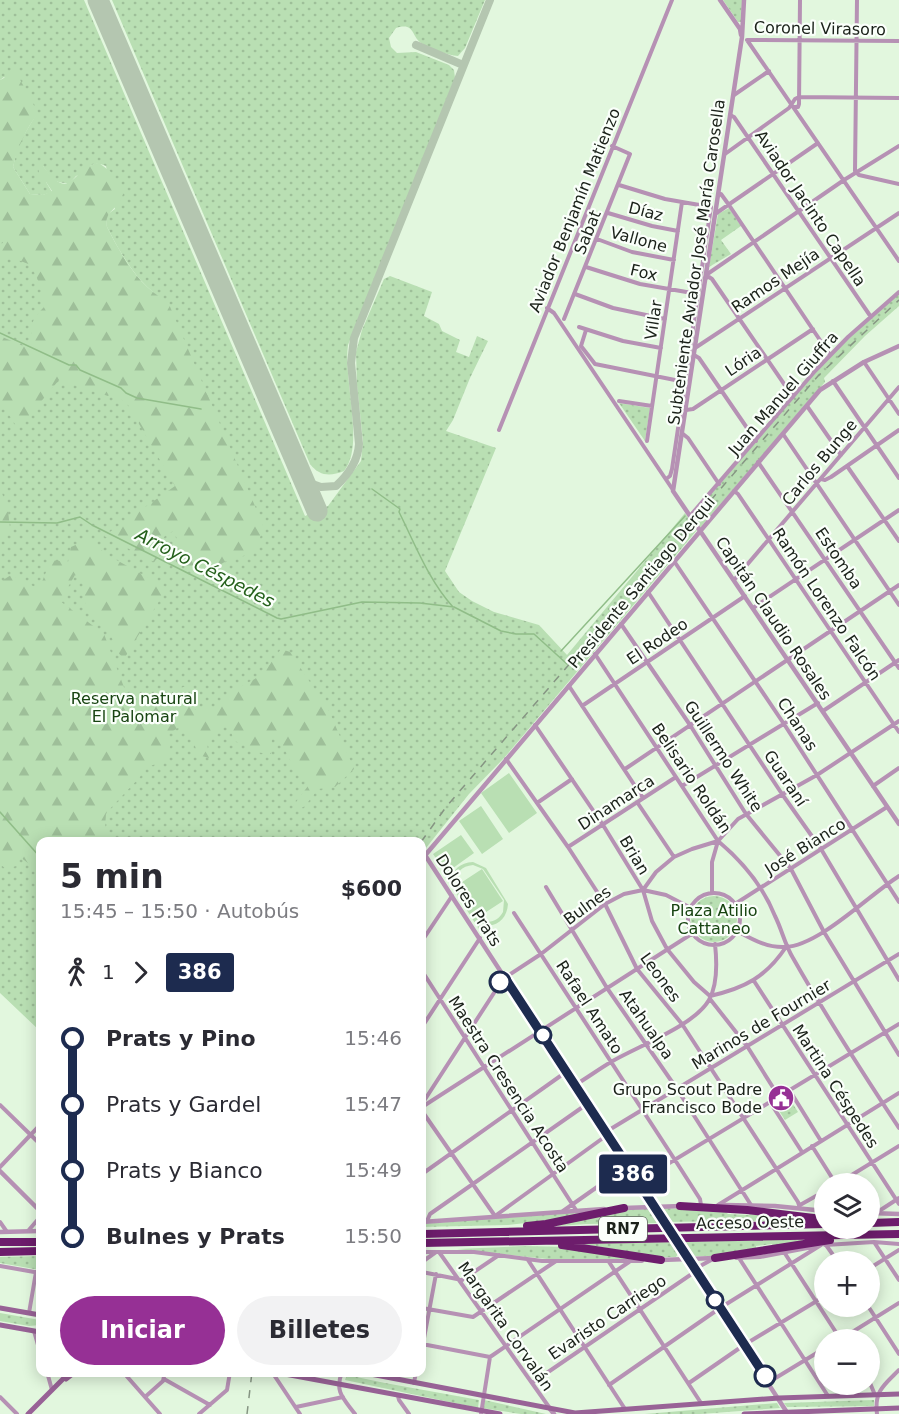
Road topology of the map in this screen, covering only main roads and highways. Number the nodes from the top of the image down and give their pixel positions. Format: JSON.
{"nodes":[{"id":1,"x":680,"y":1206,"type":"road end"},
{"id":2,"x":624,"y":1208,"type":"road end"},
{"id":3,"x":814,"y":1220,"type":"edge"},
{"id":4,"x":814,"y":1221,"type":"edge"},
{"id":5,"x":880,"y":1222,"type":"edge"},
{"id":6,"x":899,"y":1222,"type":"edge"},
{"id":7,"x":454,"y":1233,"type":"junction"},
{"id":8,"x":426,"y":1234,"type":"edge"},
{"id":9,"x":880,"y":1234,"type":"edge"},
{"id":10,"x":899,"y":1234,"type":"edge"},
{"id":11,"x":814,"y":1236,"type":"edge"},
{"id":12,"x":836,"y":1239,"type":"edge"},
{"id":13,"x":520,"y":1241,"type":"junction"},
{"id":14,"x":0,"y":1242,"type":"edge"},
{"id":15,"x":36,"y":1242,"type":"edge"},
{"id":16,"x":426,"y":1243,"type":"edge"},
{"id":17,"x":36,"y":1251,"type":"edge"},
{"id":18,"x":0,"y":1252,"type":"edge"},
{"id":19,"x":714,"y":1259,"type":"road end"},
{"id":20,"x":661,"y":1260,"type":"road end"},
{"id":21,"x":0,"y":1308,"type":"edge"},
{"id":22,"x":36,"y":1314,"type":"edge"},
{"id":23,"x":0,"y":1325,"type":"edge"},
{"id":24,"x":36,"y":1331,"type":"edge"},
{"id":25,"x":65,"y":1377,"type":"edge"},
{"id":26,"x":68,"y":1377,"type":"edge"},
{"id":27,"x":300,"y":1377,"type":"edge"},
{"id":28,"x":385,"y":1377,"type":"edge"},
{"id":29,"x":57,"y":1385,"type":"junction"},
{"id":30,"x":899,"y":1394,"type":"edge"},
{"id":31,"x":899,"y":1408,"type":"edge"},
{"id":32,"x":552,"y":1411,"type":"edge"},
{"id":33,"x":877,"y":1411,"type":"edge"},
{"id":34,"x":481,"y":1412,"type":"edge"},
{"id":35,"x":829,"y":1412,"type":"edge"},
{"id":36,"x":787,"y":1413,"type":"edge"},
{"id":37,"x":28,"y":1414,"type":"edge"},
{"id":38,"x":500,"y":1414,"type":"edge"},
{"id":39,"x":744,"y":1414,"type":"edge"},
{"id":40,"x":751,"y":1414,"type":"edge"}],
"edges":[{"from":1,"to":3,"type":"highway"},
{"from":2,"to":7,"type":"highway"},
{"from":4,"to":7,"type":"highway","name":"Acceso Oeste","number":"RN7"},
{"from":5,"to":6,"type":"highway"},
{"from":7,"to":8,"type":"highway","name":"Acceso Oeste","number":"RN7"},
{"from":9,"to":10,"type":"highway","name":"Acceso Oeste","number":"RN7"},
{"from":11,"to":13,"type":"highway","name":"Acceso Oeste","number":"RN7"},
{"from":12,"to":19,"type":"highway"},
{"from":13,"to":16,"type":"highway","name":"Acceso Oeste","number":"RN7"},
{"from":13,"to":20,"type":"highway"},
{"from":14,"to":15,"type":"highway"},
{"from":17,"to":18,"type":"highway"},
{"from":21,"to":22,"type":"main road"},
{"from":23,"to":24,"type":"main road"},
{"from":25,"to":29,"type":"main road"},
{"from":26,"to":29,"type":"main road"},
{"from":27,"to":34,"type":"main road"},
{"from":28,"to":32,"type":"main road"},
{"from":29,"to":37,"type":"main road"},
{"from":30,"to":32,"type":"main road"},
{"from":31,"to":33,"type":"main road"},
{"from":33,"to":35,"type":"main road"},
{"from":34,"to":38,"type":"main road"},
{"from":35,"to":36,"type":"main road"},
{"from":36,"to":40,"type":"main road"},
{"from":39,"to":40,"type":"main road"}]}
